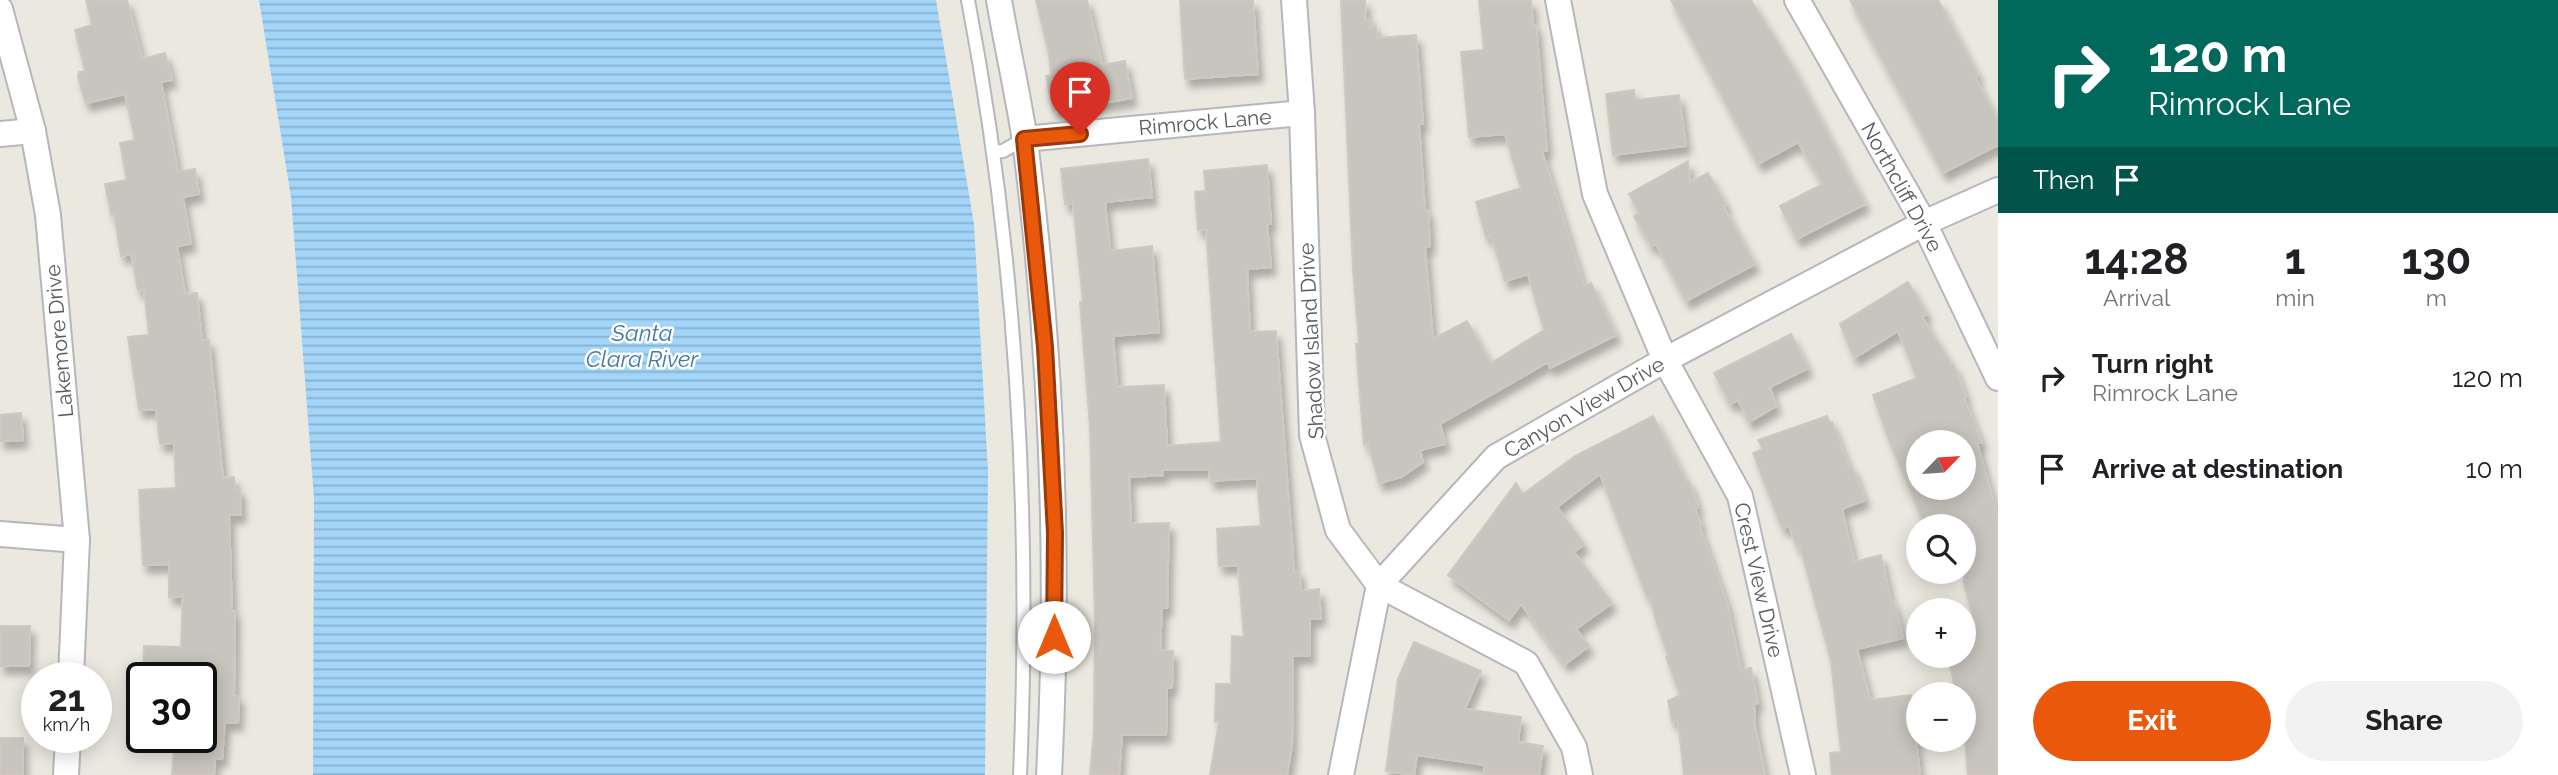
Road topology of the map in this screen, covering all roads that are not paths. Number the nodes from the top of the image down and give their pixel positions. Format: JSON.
{"nodes":[{"id":1,"x":968,"y":0,"type":"edge"},
{"id":2,"x":999,"y":0,"type":"edge"},
{"id":3,"x":1294,"y":0,"type":"edge"},
{"id":4,"x":1558,"y":0,"type":"edge"},
{"id":5,"x":1797,"y":0,"type":"edge"},
{"id":6,"x":0,"y":9,"type":"edge"},
{"id":7,"x":1301,"y":113,"type":"junction"},
{"id":8,"x":33,"y":131,"type":"junction"},
{"id":9,"x":0,"y":134,"type":"edge"},
{"id":10,"x":1024,"y":139,"type":"junction"},
{"id":11,"x":994,"y":152,"type":"junction"},
{"id":12,"x":1998,"y":191,"type":"edge"},
{"id":13,"x":1924,"y":223,"type":"junction"},
{"id":14,"x":1665,"y":360,"type":"junction"},
{"id":15,"x":1998,"y":378,"type":"edge"},
{"id":16,"x":0,"y":534,"type":"edge"},
{"id":17,"x":77,"y":540,"type":"junction"},
{"id":18,"x":1379,"y":585,"type":"junction"},
{"id":19,"x":72,"y":662,"type":"edge"},
{"id":20,"x":67,"y":753,"type":"edge"},
{"id":21,"x":66,"y":775,"type":"edge"},
{"id":22,"x":1020,"y":775,"type":"edge"},
{"id":23,"x":1049,"y":775,"type":"edge"},
{"id":24,"x":1341,"y":775,"type":"edge"},
{"id":25,"x":1580,"y":775,"type":"edge"},
{"id":26,"x":1803,"y":775,"type":"edge"}],
"edges":[{"from":1,"to":11,"type":"lane"},
{"from":2,"to":10,"type":"street"},
{"from":3,"to":7,"type":"street","name":"Shadow Island Drive"},
{"from":4,"to":14,"type":"street","name":"Crest View Drive"},
{"from":5,"to":13,"type":"street","name":"Northcliff Drive"},
{"from":6,"to":8,"type":"street","name":"Lakemore Drive"},
{"from":7,"to":10,"type":"street","name":"Rimrock Lane"},
{"from":7,"to":18,"type":"street","name":"Shadow Island Drive"},
{"from":8,"to":9,"type":"street"},
{"from":8,"to":17,"type":"street","name":"Lakemore Drive"},
{"from":10,"to":11,"type":"lane"},
{"from":10,"to":23,"type":"street"},
{"from":11,"to":22,"type":"lane"},
{"from":12,"to":13,"type":"street","name":"Canyon View Drive"},
{"from":13,"to":14,"type":"street","name":"Canyon View Drive"},
{"from":13,"to":15,"type":"street","name":"Northcliff Drive"},
{"from":14,"to":18,"type":"street","name":"Canyon View Drive"},
{"from":14,"to":26,"type":"street","name":"Crest View Drive"},
{"from":16,"to":17,"type":"street"},
{"from":17,"to":19,"type":"street","name":"Lakemore Drive"},
{"from":18,"to":24,"type":"street"},
{"from":18,"to":25,"type":"street","name":"Shadow Island Drive"},
{"from":20,"to":21,"type":"street"}]}
